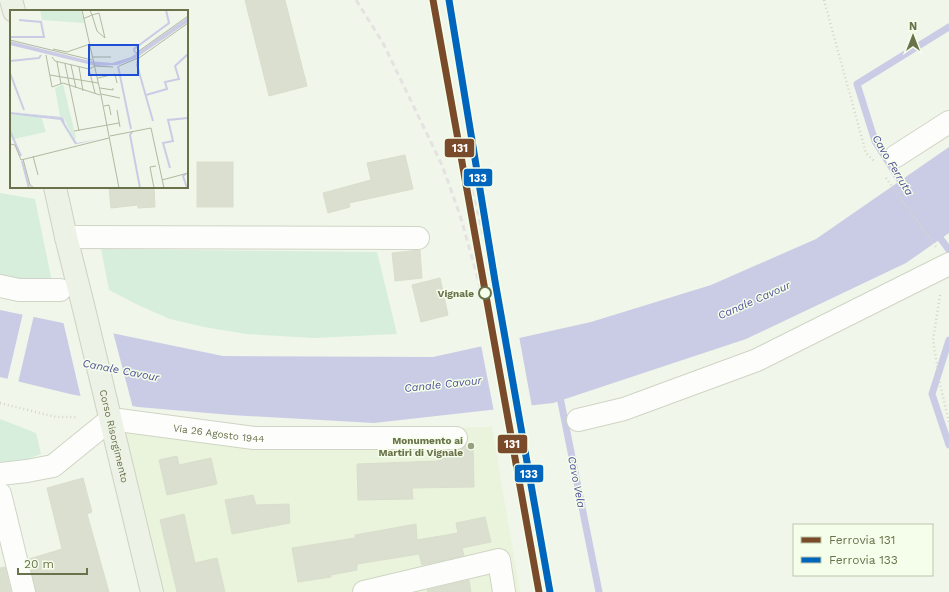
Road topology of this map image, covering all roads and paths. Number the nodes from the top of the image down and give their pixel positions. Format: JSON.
{"nodes":[{"id":1,"x":11,"y":0,"type":"edge"},
{"id":2,"x":824,"y":0,"type":"edge"},
{"id":3,"x":14,"y":10,"type":"edge"},
{"id":4,"x":949,"y":122,"type":"edge"},
{"id":5,"x":875,"y":162,"type":"dead end"},
{"id":6,"x":889,"y":165,"type":"joint"},
{"id":7,"x":55,"y":188,"type":"edge"},
{"id":8,"x":66,"y":237,"type":"junction"},
{"id":9,"x":418,"y":238,"type":"dead end"},
{"id":10,"x":949,"y":264,"type":"edge"},
{"id":11,"x":0,"y":286,"type":"edge"},
{"id":12,"x":60,"y":290,"type":"dead end"},
{"id":13,"x":0,"y":403,"type":"edge"},
{"id":14,"x":110,"y":414,"type":"junction"},
{"id":15,"x":578,"y":420,"type":"dead end"},
{"id":16,"x":949,"y":422,"type":"edge"},
{"id":17,"x":456,"y":438,"type":"dead end"},
{"id":18,"x":0,"y":474,"type":"edge"},
{"id":19,"x":0,"y":494,"type":"edge"},
{"id":20,"x":24,"y":592,"type":"edge"},
{"id":21,"x":152,"y":592,"type":"edge"},
{"id":22,"x":364,"y":592,"type":"edge"},
{"id":23,"x":504,"y":592,"type":"edge"}],
"edges":[{"from":1,"to":3,"type":"main road"},
{"from":2,"to":5,"type":"path"},
{"from":4,"to":6,"type":"street"},
{"from":6,"to":10,"type":"path"},
{"from":7,"to":8,"type":"main road","name":"Corso Risorgimento"},
{"from":8,"to":9,"type":"street"},
{"from":8,"to":14,"type":"main road","name":"Corso Risorgimento"},
{"from":10,"to":15,"type":"street"},
{"from":10,"to":16,"type":"path"},
{"from":11,"to":12,"type":"street"},
{"from":13,"to":14,"type":"path"},
{"from":14,"to":17,"type":"street","name":"Via 26 Agosto 1944"},
{"from":14,"to":18,"type":"street"},
{"from":14,"to":21,"type":"main road","name":"Corso Risorgimento"},
{"from":19,"to":20,"type":"street"},
{"from":22,"to":23,"type":"street"}]}
